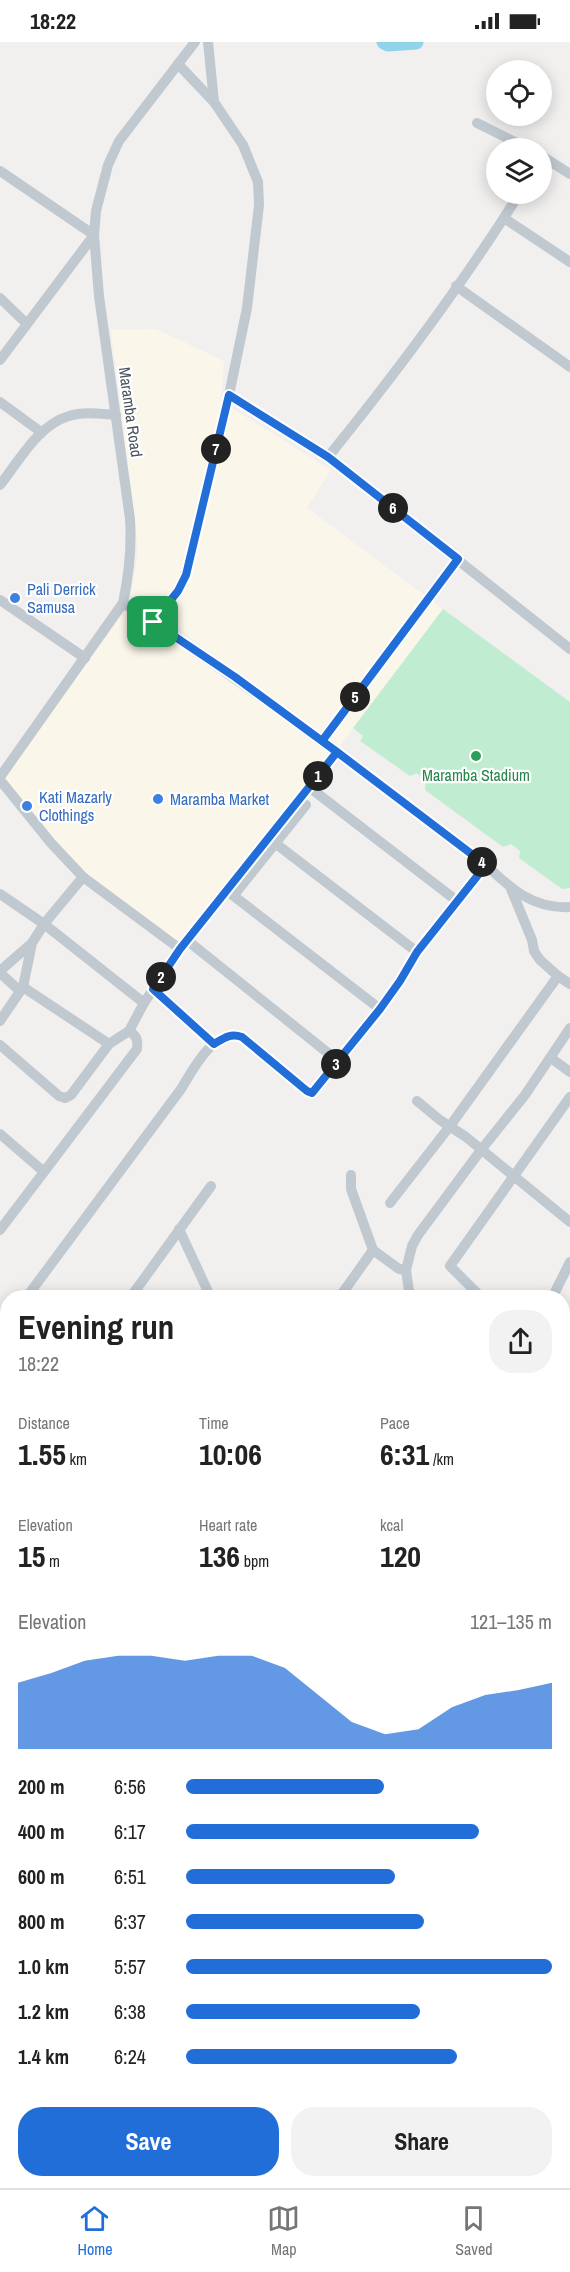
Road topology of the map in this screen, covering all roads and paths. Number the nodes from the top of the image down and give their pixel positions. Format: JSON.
{"nodes":[{"id":1,"x":195,"y":42,"type":"edge"},
{"id":2,"x":208,"y":42,"type":"edge"},
{"id":3,"x":178,"y":64,"type":"junction"},
{"id":4,"x":214,"y":102,"type":"junction"},
{"id":5,"x":477,"y":123,"type":"dead end"},
{"id":6,"x":507,"y":138,"type":"edge"},
{"id":7,"x":552,"y":163,"type":"edge"},
{"id":8,"x":0,"y":171,"type":"edge"},
{"id":9,"x":570,"y":174,"type":"edge"},
{"id":10,"x":513,"y":204,"type":"edge"},
{"id":11,"x":504,"y":218,"type":"junction"},
{"id":12,"x":94,"y":235,"type":"junction"},
{"id":13,"x":570,"y":262,"type":"edge"},
{"id":14,"x":456,"y":286,"type":"junction"},
{"id":15,"x":0,"y":298,"type":"edge"},
{"id":16,"x":27,"y":324,"type":"junction"},
{"id":17,"x":0,"y":360,"type":"edge"},
{"id":18,"x":570,"y":367,"type":"edge"},
{"id":19,"x":229,"y":395,"type":"junction"},
{"id":20,"x":0,"y":402,"type":"edge"},
{"id":21,"x":116,"y":415,"type":"junction"},
{"id":22,"x":41,"y":432,"type":"junction"},
{"id":23,"x":328,"y":457,"type":"junction"},
{"id":24,"x":0,"y":485,"type":"edge"},
{"id":25,"x":458,"y":559,"type":"junction"},
{"id":26,"x":0,"y":600,"type":"edge"},
{"id":27,"x":123,"y":603,"type":"junction"},
{"id":28,"x":153,"y":622,"type":"junction"},
{"id":29,"x":570,"y":649,"type":"edge"},
{"id":30,"x":85,"y":658,"type":"junction"},
{"id":31,"x":322,"y":741,"type":"junction"},
{"id":32,"x":337,"y":752,"type":"junction"},
{"id":33,"x":0,"y":778,"type":"edge"},
{"id":34,"x":309,"y":787,"type":"junction"},
{"id":35,"x":306,"y":805,"type":"dead end"},
{"id":36,"x":275,"y":843,"type":"junction"},
{"id":37,"x":486,"y":865,"type":"junction"},
{"id":38,"x":84,"y":877,"type":"junction"},
{"id":39,"x":511,"y":889,"type":"junction"},
{"id":40,"x":230,"y":893,"type":"junction"},
{"id":41,"x":0,"y":894,"type":"edge"},
{"id":42,"x":457,"y":901,"type":"junction"},
{"id":43,"x":570,"y":907,"type":"edge"},
{"id":44,"x":44,"y":924,"type":"junction"},
{"id":45,"x":32,"y":943,"type":"junction"},
{"id":46,"x":184,"y":945,"type":"junction"},
{"id":47,"x":417,"y":952,"type":"junction"},
{"id":48,"x":0,"y":972,"type":"edge"},
{"id":49,"x":558,"y":976,"type":"junction"},
{"id":50,"x":570,"y":984,"type":"edge"},
{"id":51,"x":22,"y":989,"type":"junction"},
{"id":52,"x":153,"y":989,"type":"junction"},
{"id":53,"x":144,"y":1003,"type":"junction"},
{"id":54,"x":380,"y":1009,"type":"junction"},
{"id":55,"x":0,"y":1021,"type":"edge"},
{"id":56,"x":570,"y":1028,"type":"edge"},
{"id":57,"x":129,"y":1031,"type":"junction"},
{"id":58,"x":109,"y":1044,"type":"junction"},
{"id":59,"x":214,"y":1044,"type":"junction"},
{"id":60,"x":0,"y":1045,"type":"edge"},
{"id":61,"x":551,"y":1058,"type":"junction"},
{"id":62,"x":338,"y":1061,"type":"junction"},
{"id":63,"x":570,"y":1072,"type":"edge"},
{"id":64,"x":570,"y":1098,"type":"edge"},
{"id":65,"x":417,"y":1101,"type":"dead end"},
{"id":66,"x":450,"y":1126,"type":"junction"},
{"id":67,"x":0,"y":1134,"type":"edge"},
{"id":68,"x":481,"y":1150,"type":"junction"},
{"id":69,"x":43,"y":1172,"type":"junction"},
{"id":70,"x":351,"y":1174,"type":"dead end"},
{"id":71,"x":513,"y":1175,"type":"junction"},
{"id":72,"x":211,"y":1186,"type":"dead end"},
{"id":73,"x":390,"y":1203,"type":"dead end"},
{"id":74,"x":570,"y":1222,"type":"edge"},
{"id":75,"x":179,"y":1229,"type":"junction"},
{"id":76,"x":0,"y":1230,"type":"edge"},
{"id":77,"x":373,"y":1250,"type":"junction"},
{"id":78,"x":570,"y":1262,"type":"edge"},
{"id":79,"x":406,"y":1270,"type":"junction"},
{"id":80,"x":32,"y":1290,"type":"edge"},
{"id":81,"x":136,"y":1290,"type":"edge"},
{"id":82,"x":207,"y":1290,"type":"edge"},
{"id":83,"x":345,"y":1290,"type":"edge"},
{"id":84,"x":409,"y":1290,"type":"edge"},
{"id":85,"x":474,"y":1290,"type":"edge"},
{"id":86,"x":556,"y":1290,"type":"edge"}],
"edges":[{"from":1,"to":3,"type":"street","name":"Maramba Road"},
{"from":2,"to":4,"type":"street"},
{"from":3,"to":4,"type":"street"},
{"from":3,"to":12,"type":"street","name":"Maramba Road"},
{"from":4,"to":19,"type":"street"},
{"from":5,"to":6,"type":"street"},
{"from":7,"to":9,"type":"street"},
{"from":8,"to":12,"type":"street"},
{"from":10,"to":11,"type":"street"},
{"from":11,"to":13,"type":"street"},
{"from":11,"to":14,"type":"street"},
{"from":12,"to":16,"type":"street"},
{"from":12,"to":21,"type":"street","name":"Maramba Road"},
{"from":14,"to":18,"type":"street"},
{"from":14,"to":23,"type":"street"},
{"from":15,"to":16,"type":"street"},
{"from":16,"to":17,"type":"street"},
{"from":19,"to":23,"type":"street"},
{"from":19,"to":28,"type":"street"},
{"from":20,"to":22,"type":"street"},
{"from":21,"to":22,"type":"street"},
{"from":21,"to":27,"type":"street","name":"Maramba Road"},
{"from":22,"to":24,"type":"street"},
{"from":23,"to":25,"type":"street"},
{"from":25,"to":29,"type":"street"},
{"from":25,"to":31,"type":"street"},
{"from":26,"to":30,"type":"street"},
{"from":27,"to":28,"type":"street"},
{"from":27,"to":30,"type":"street","name":"Maramba Road"},
{"from":28,"to":31,"type":"street"},
{"from":30,"to":33,"type":"street","name":"Maramba Road"},
{"from":31,"to":32,"type":"street"},
{"from":32,"to":34,"type":"street"},
{"from":32,"to":37,"type":"street"},
{"from":33,"to":38,"type":"street"},
{"from":34,"to":40,"type":"street"},
{"from":34,"to":42,"type":"street"},
{"from":35,"to":36,"type":"street"},
{"from":36,"to":40,"type":"street"},
{"from":36,"to":47,"type":"street"},
{"from":37,"to":39,"type":"street"},
{"from":37,"to":42,"type":"street"},
{"from":38,"to":44,"type":"street"},
{"from":38,"to":46,"type":"street"},
{"from":39,"to":43,"type":"street"},
{"from":39,"to":49,"type":"street"},
{"from":40,"to":46,"type":"street"},
{"from":40,"to":54,"type":"street"},
{"from":41,"to":44,"type":"street"},
{"from":42,"to":47,"type":"street"},
{"from":44,"to":45,"type":"street"},
{"from":44,"to":53,"type":"street"},
{"from":45,"to":48,"type":"street"},
{"from":45,"to":51,"type":"street"},
{"from":46,"to":52,"type":"street"},
{"from":46,"to":62,"type":"street"},
{"from":47,"to":54,"type":"street"},
{"from":48,"to":51,"type":"street"},
{"from":49,"to":50,"type":"street"},
{"from":49,"to":66,"type":"street"},
{"from":51,"to":55,"type":"street"},
{"from":51,"to":58,"type":"street"},
{"from":52,"to":53,"type":"street"},
{"from":52,"to":59,"type":"street"},
{"from":53,"to":57,"type":"street"},
{"from":54,"to":62,"type":"street"},
{"from":56,"to":61,"type":"street"},
{"from":57,"to":58,"type":"street"},
{"from":57,"to":69,"type":"street"},
{"from":58,"to":60,"type":"street"},
{"from":59,"to":62,"type":"street"},
{"from":59,"to":80,"type":"street"},
{"from":61,"to":63,"type":"street"},
{"from":61,"to":68,"type":"street"},
{"from":64,"to":71,"type":"street"},
{"from":65,"to":66,"type":"street"},
{"from":66,"to":68,"type":"street"},
{"from":66,"to":73,"type":"street"},
{"from":67,"to":69,"type":"street"},
{"from":68,"to":71,"type":"street"},
{"from":68,"to":79,"type":"street"},
{"from":69,"to":76,"type":"street"},
{"from":70,"to":77,"type":"street"},
{"from":71,"to":74,"type":"street"},
{"from":71,"to":85,"type":"street"},
{"from":72,"to":75,"type":"street"},
{"from":75,"to":81,"type":"street"},
{"from":75,"to":82,"type":"street"},
{"from":77,"to":79,"type":"street"},
{"from":77,"to":83,"type":"street"},
{"from":78,"to":86,"type":"street"},
{"from":79,"to":84,"type":"street"}]}
